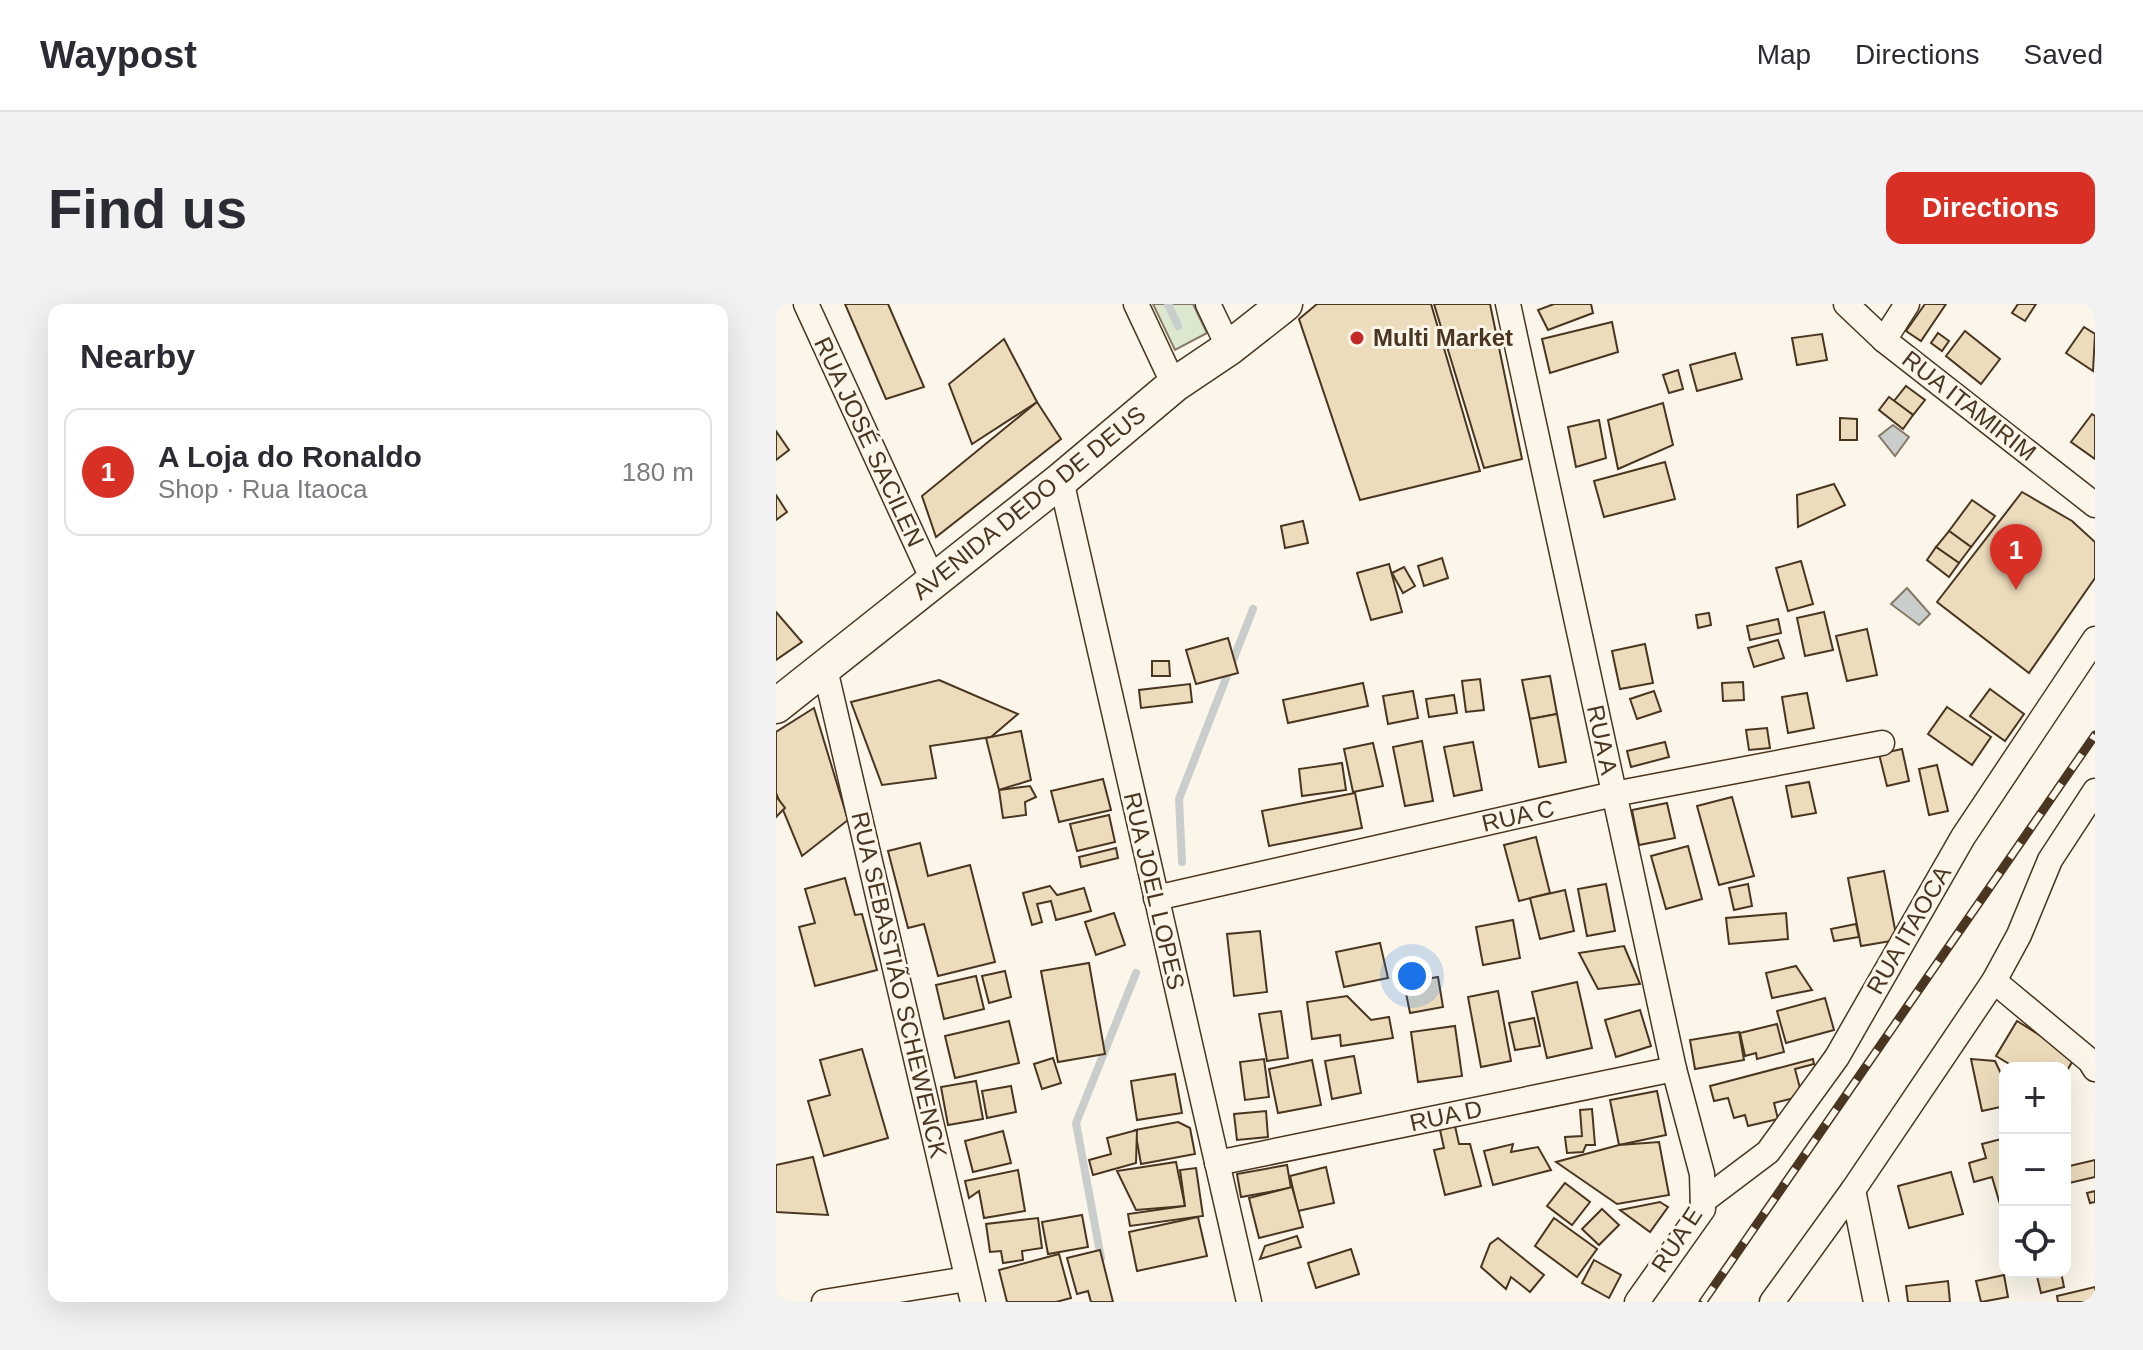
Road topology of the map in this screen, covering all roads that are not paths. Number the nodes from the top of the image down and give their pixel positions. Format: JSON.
{"nodes":[{"id":1,"x":806,"y":304,"type":"edge"},
{"id":2,"x":1136,"y":304,"type":"edge"},
{"id":3,"x":1208,"y":304,"type":"edge"},
{"id":4,"x":1285,"y":304,"type":"edge"},
{"id":5,"x":1508,"y":304,"type":"edge"},
{"id":6,"x":1846,"y":304,"type":"edge"},
{"id":7,"x":1907,"y":304,"type":"edge"},
{"id":8,"x":1884,"y":340,"type":"junction"},
{"id":9,"x":1229,"y":348,"type":"junction"},
{"id":10,"x":1174,"y":385,"type":"junction"},
{"id":11,"x":1061,"y":480,"type":"junction"},
{"id":12,"x":2095,"y":505,"type":"edge"},
{"id":13,"x":933,"y":580,"type":"junction"},
{"id":14,"x":2095,"y":639,"type":"edge"},
{"id":15,"x":825,"y":669,"type":"junction"},
{"id":16,"x":776,"y":706,"type":"edge"},
{"id":17,"x":1882,"y":743,"type":"dead end"},
{"id":18,"x":2095,"y":791,"type":"edge"},
{"id":19,"x":1614,"y":794,"type":"junction"},
{"id":20,"x":1156,"y":898,"type":"junction"},
{"id":21,"x":1994,"y":981,"type":"junction"},
{"id":22,"x":1674,"y":1069,"type":"junction"},
{"id":23,"x":2095,"y":1069,"type":"edge"},
{"id":24,"x":1217,"y":1163,"type":"junction"},
{"id":25,"x":1702,"y":1174,"type":"joint"},
{"id":26,"x":1853,"y":1190,"type":"junction"},
{"id":27,"x":1703,"y":1201,"type":"junction"},
{"id":28,"x":970,"y":1291,"type":"edge"},
{"id":29,"x":824,"y":1302,"type":"edge"},
{"id":30,"x":1249,"y":1302,"type":"edge"},
{"id":31,"x":1637,"y":1302,"type":"edge"},
{"id":32,"x":1772,"y":1302,"type":"edge"},
{"id":33,"x":1876,"y":1302,"type":"edge"}],
"edges":[{"from":1,"to":13,"type":"street","name":"RUA JOSÉ SACILEN"},
{"from":2,"to":10,"type":"street"},
{"from":3,"to":9,"type":"street"},
{"from":4,"to":9,"type":"main road","name":"AVENIDA DEDO DE DEUS"},
{"from":5,"to":19,"type":"street","name":"RUA A"},
{"from":6,"to":8,"type":"street","name":"RUA ITAMIRIM"},
{"from":7,"to":8,"type":"street"},
{"from":8,"to":12,"type":"street","name":"RUA ITAMIRIM"},
{"from":9,"to":10,"type":"main road","name":"AVENIDA DEDO DE DEUS"},
{"from":10,"to":11,"type":"main road","name":"AVENIDA DEDO DE DEUS"},
{"from":11,"to":13,"type":"main road","name":"AVENIDA DEDO DE DEUS"},
{"from":11,"to":20,"type":"street","name":"RUA JOEL LOPES"},
{"from":13,"to":15,"type":"main road","name":"AVENIDA DEDO DE DEUS"},
{"from":14,"to":27,"type":"street","name":"RUA ITAOCA"},
{"from":15,"to":16,"type":"main road","name":"AVENIDA DEDO DE DEUS"},
{"from":15,"to":28,"type":"street","name":"RUA SEBASTIÃO SCHEWENCK"},
{"from":17,"to":19,"type":"street","name":"RUA C"},
{"from":18,"to":21,"type":"street"},
{"from":19,"to":20,"type":"street","name":"RUA C"},
{"from":19,"to":22,"type":"street","name":"RUA A"},
{"from":20,"to":24,"type":"street","name":"RUA JOEL LOPES"},
{"from":21,"to":23,"type":"street"},
{"from":21,"to":26,"type":"street"},
{"from":22,"to":24,"type":"street","name":"RUA D"},
{"from":22,"to":25,"type":"street","name":"RUA A"},
{"from":24,"to":30,"type":"street","name":"RUA JOEL LOPES"},
{"from":25,"to":27,"type":"street","name":"RUA E"},
{"from":26,"to":32,"type":"street"},
{"from":26,"to":33,"type":"street"},
{"from":27,"to":31,"type":"street","name":"RUA E"},
{"from":28,"to":29,"type":"street"}]}
